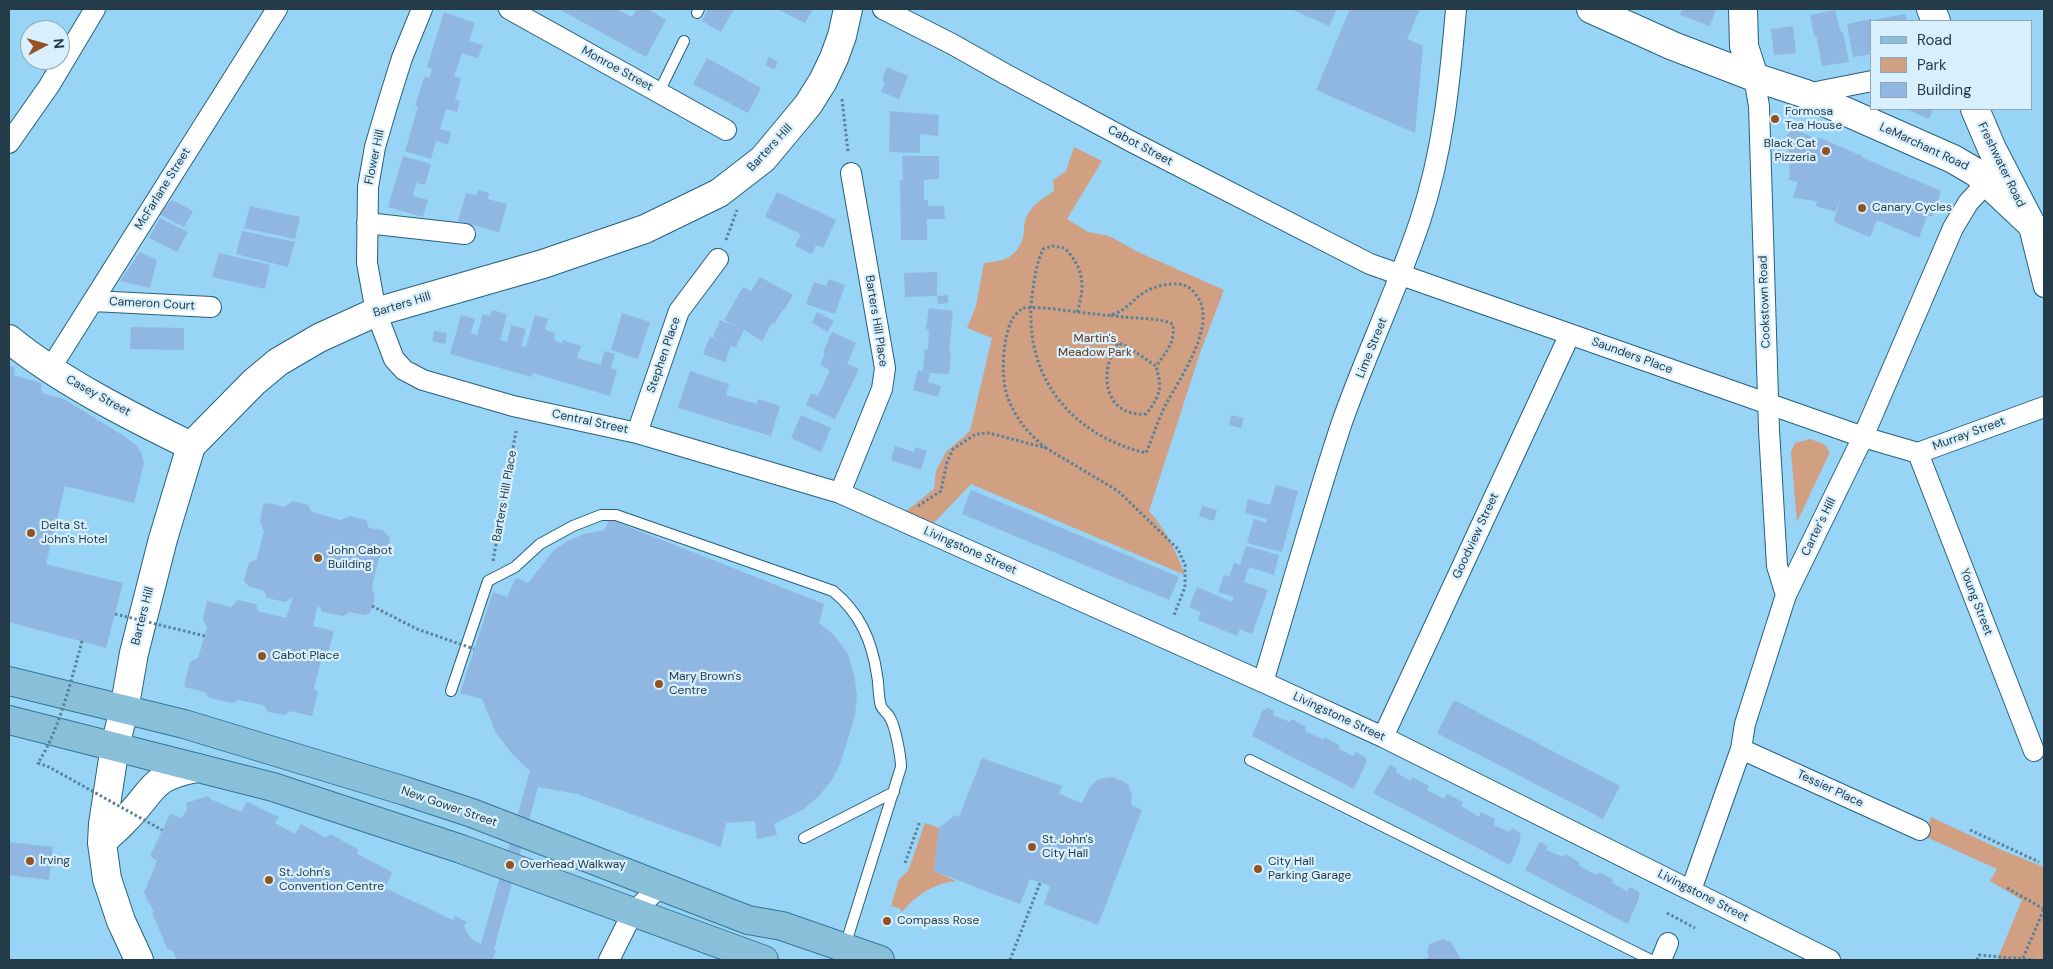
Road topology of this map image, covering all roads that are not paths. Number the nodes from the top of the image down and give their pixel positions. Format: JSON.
{"nodes":[{"id":1,"x":95,"y":9,"type":"edge"},
{"id":2,"x":277,"y":9,"type":"edge"},
{"id":3,"x":422,"y":9,"type":"edge"},
{"id":4,"x":509,"y":9,"type":"edge"},
{"id":5,"x":848,"y":9,"type":"edge"},
{"id":6,"x":883,"y":9,"type":"edge"},
{"id":7,"x":1456,"y":9,"type":"edge"},
{"id":8,"x":1591,"y":9,"type":"edge"},
{"id":9,"x":1743,"y":9,"type":"edge"},
{"id":10,"x":684,"y":41,"type":"dead end"},
{"id":11,"x":1754,"y":77,"type":"junction"},
{"id":12,"x":1870,"y":81,"type":"edge"},
{"id":13,"x":659,"y":92,"type":"junction"},
{"id":14,"x":1806,"y":94,"type":"junction"},
{"id":15,"x":1975,"y":110,"type":"edge"},
{"id":16,"x":726,"y":130,"type":"dead end"},
{"id":17,"x":9,"y":143,"type":"edge"},
{"id":18,"x":851,"y":173,"type":"road end"},
{"id":19,"x":1987,"y":182,"type":"junction"},
{"id":20,"x":2036,"y":217,"type":"edge"},
{"id":21,"x":367,"y":223,"type":"junction"},
{"id":22,"x":465,"y":234,"type":"dead end"},
{"id":23,"x":2044,"y":249,"type":"edge"},
{"id":24,"x":718,"y":259,"type":"road end"},
{"id":25,"x":1401,"y":276,"type":"junction"},
{"id":26,"x":2044,"y":288,"type":"edge"},
{"id":27,"x":93,"y":301,"type":"junction"},
{"id":28,"x":211,"y":307,"type":"dead end"},
{"id":29,"x":376,"y":312,"type":"junction"},
{"id":30,"x":1570,"y":334,"type":"junction"},
{"id":31,"x":9,"y":339,"type":"edge"},
{"id":32,"x":50,"y":369,"type":"junction"},
{"id":33,"x":1769,"y":405,"type":"junction"},
{"id":34,"x":2044,"y":407,"type":"edge"},
{"id":35,"x":637,"y":433,"type":"junction"},
{"id":36,"x":1864,"y":438,"type":"junction"},
{"id":37,"x":192,"y":446,"type":"junction"},
{"id":38,"x":1918,"y":453,"type":"junction"},
{"id":39,"x":840,"y":493,"type":"junction"},
{"id":40,"x":1786,"y":595,"type":"junction"},
{"id":41,"x":9,"y":681,"type":"edge"},
{"id":42,"x":1263,"y":682,"type":"junction"},
{"id":43,"x":451,"y":692,"type":"dead end"},
{"id":44,"x":124,"y":710,"type":"junction"},
{"id":45,"x":9,"y":720,"type":"edge"},
{"id":46,"x":1382,"y":737,"type":"junction"},
{"id":47,"x":115,"y":746,"type":"junction"},
{"id":48,"x":1740,"y":749,"type":"junction"},
{"id":49,"x":2034,"y":751,"type":"dead end"},
{"id":50,"x":1250,"y":760,"type":"dead end"},
{"id":51,"x":197,"y":768,"type":"junction"},
{"id":52,"x":894,"y":792,"type":"junction"},
{"id":53,"x":1920,"y":830,"type":"dead end"},
{"id":54,"x":804,"y":838,"type":"dead end"},
{"id":55,"x":102,"y":843,"type":"junction"},
{"id":56,"x":660,"y":887,"type":"junction"},
{"id":57,"x":1691,"y":890,"type":"junction"},
{"id":58,"x":633,"y":912,"type":"junction"},
{"id":59,"x":845,"y":947,"type":"junction"},
{"id":60,"x":139,"y":960,"type":"edge"},
{"id":61,"x":609,"y":960,"type":"edge"},
{"id":62,"x":764,"y":960,"type":"edge"},
{"id":63,"x":880,"y":960,"type":"edge"},
{"id":64,"x":1651,"y":960,"type":"edge"},
{"id":65,"x":1830,"y":960,"type":"edge"}],
"edges":[{"from":1,"to":17,"type":"street"},
{"from":2,"to":27,"type":"street","name":"McFarlane Street"},
{"from":3,"to":21,"type":"street","name":"Flower Hill"},
{"from":4,"to":13,"type":"street","name":"Monroe Street"},
{"from":5,"to":29,"type":"main road","name":"Barters Hill"},
{"from":6,"to":25,"type":"street","name":"Cabot Street"},
{"from":7,"to":25,"type":"street","name":"Lime Street"},
{"from":8,"to":11,"type":"main road","name":"LeMarchant Road"},
{"from":9,"to":11,"type":"main road","name":"Cookstown Road"},
{"from":10,"to":13,"type":"lane"},
{"from":11,"to":14,"type":"main road","name":"LeMarchant Road"},
{"from":11,"to":33,"type":"street","name":"Cookstown Road"},
{"from":12,"to":14,"type":"street","name":"LeMarchant Road"},
{"from":13,"to":16,"type":"street","name":"Monroe Street"},
{"from":14,"to":19,"type":"main road","name":"LeMarchant Road"},
{"from":15,"to":20,"type":"main road","name":"Freshwater Road"},
{"from":18,"to":39,"type":"street","name":"Barters Hill Place"},
{"from":19,"to":20,"type":"main road","name":"LeMarchant Road"},
{"from":19,"to":36,"type":"street","name":"Carter's Hill"},
{"from":20,"to":23,"type":"main road"},
{"from":20,"to":26,"type":"street"},
{"from":21,"to":22,"type":"street"},
{"from":21,"to":29,"type":"street","name":"Flower Hill"},
{"from":24,"to":35,"type":"street","name":"Stephen Place"},
{"from":25,"to":30,"type":"street","name":"Saunders Place"},
{"from":25,"to":42,"type":"street","name":"Lime Street"},
{"from":27,"to":28,"type":"street","name":"Cameron Court"},
{"from":27,"to":32,"type":"street","name":"McFarlane Street"},
{"from":29,"to":35,"type":"street","name":"Central Street"},
{"from":29,"to":37,"type":"main road","name":"Barters Hill"},
{"from":30,"to":33,"type":"street","name":"Saunders Place"},
{"from":30,"to":46,"type":"street","name":"Goodview Street"},
{"from":31,"to":32,"type":"main road","name":"Casey Street"},
{"from":32,"to":37,"type":"main road","name":"Casey Street"},
{"from":33,"to":36,"type":"street","name":"Saunders Place"},
{"from":33,"to":40,"type":"street","name":"Cookstown Road"},
{"from":34,"to":38,"type":"street","name":"Murray Street"},
{"from":35,"to":39,"type":"street","name":"Central Street"},
{"from":36,"to":38,"type":"street","name":"Murray Street"},
{"from":36,"to":40,"type":"street","name":"Carter's Hill"},
{"from":37,"to":44,"type":"main road","name":"Barters Hill"},
{"from":38,"to":49,"type":"street","name":"Young Street"},
{"from":39,"to":42,"type":"street","name":"Livingstone Street"},
{"from":40,"to":48,"type":"street","name":"Carter's Hill"},
{"from":41,"to":44,"type":"main road","name":"New Gower Street"},
{"from":42,"to":46,"type":"street","name":"Livingstone Street"},
{"from":43,"to":52,"type":"lane"},
{"from":44,"to":47,"type":"main road","name":"Barters Hill"},
{"from":44,"to":56,"type":"main road","name":"New Gower Street"},
{"from":45,"to":47,"type":"main road"},
{"from":46,"to":57,"type":"street","name":"Livingstone Street"},
{"from":47,"to":51,"type":"main road"},
{"from":47,"to":55,"type":"main road","name":"Barters Hill"},
{"from":48,"to":53,"type":"street","name":"Tessier Place"},
{"from":48,"to":57,"type":"street","name":"Carter's Hill"},
{"from":50,"to":64,"type":"lane"},
{"from":51,"to":55,"type":"main road"},
{"from":51,"to":58,"type":"main road"},
{"from":52,"to":54,"type":"lane"},
{"from":52,"to":59,"type":"lane"},
{"from":55,"to":60,"type":"main road","name":"Barters Hill"},
{"from":56,"to":58,"type":"street"},
{"from":56,"to":59,"type":"main road","name":"New Gower Street"},
{"from":57,"to":65,"type":"street","name":"Livingstone Street"},
{"from":58,"to":61,"type":"street"},
{"from":58,"to":62,"type":"main road"},
{"from":59,"to":63,"type":"main road","name":"New Gower Street"}]}
